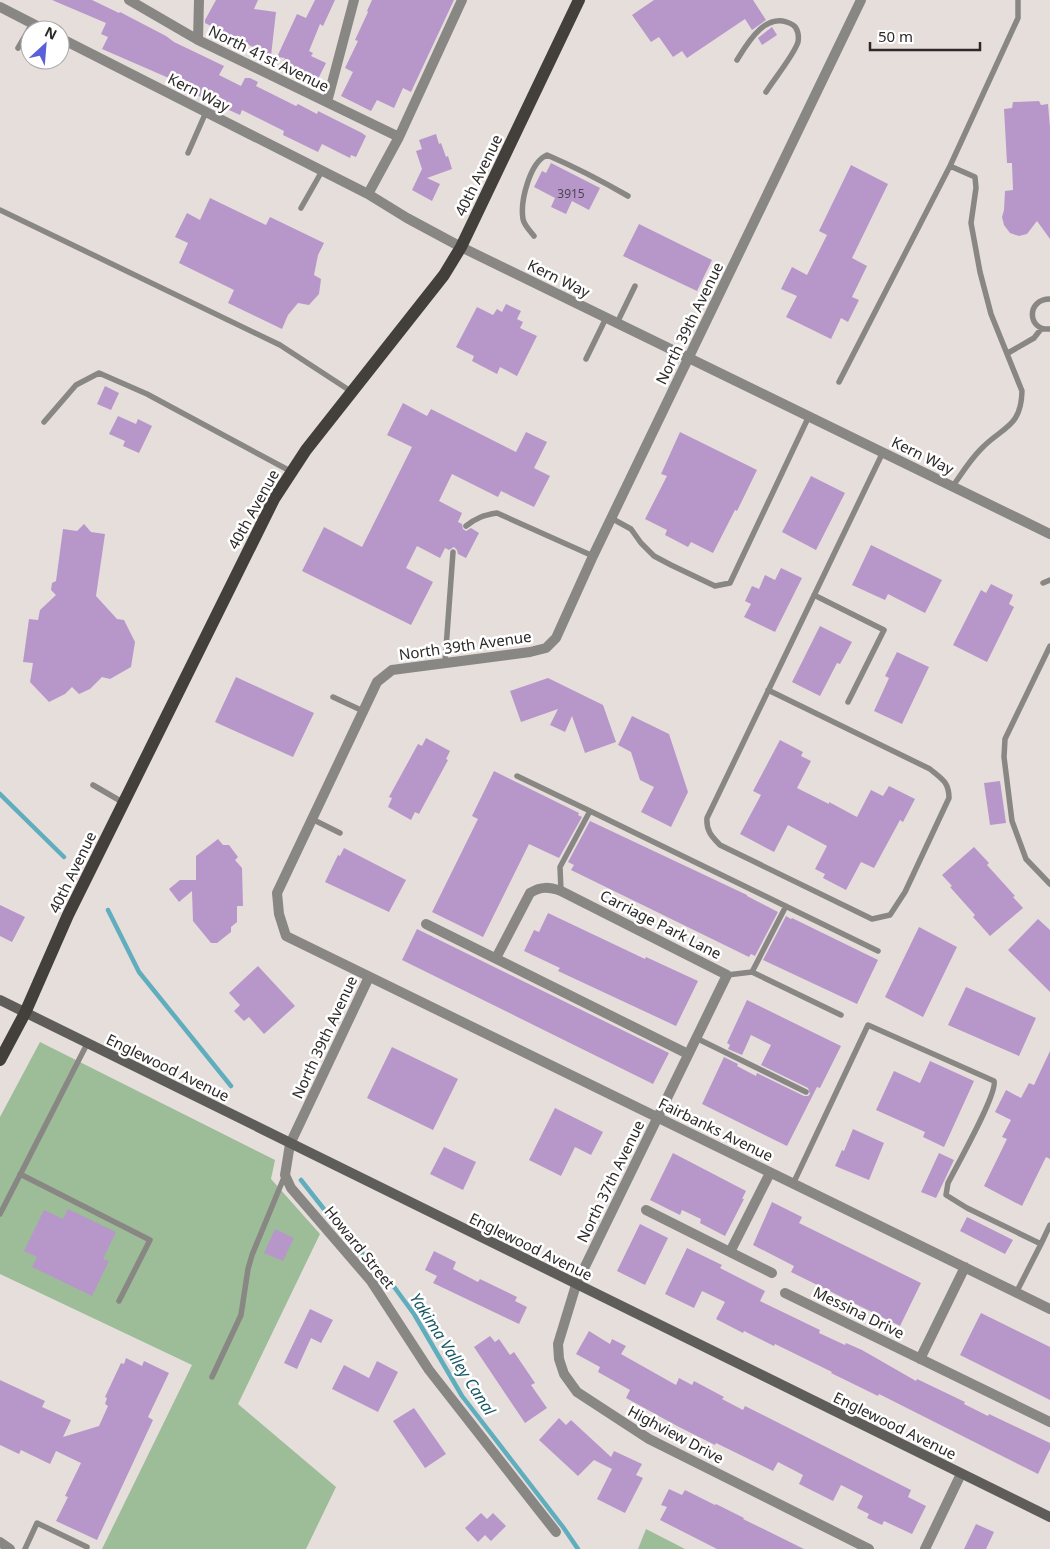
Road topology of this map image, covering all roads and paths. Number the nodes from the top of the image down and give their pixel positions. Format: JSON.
{"nodes":[{"id":1,"x":130,"y":0,"type":"edge"},
{"id":2,"x":200,"y":0,"type":"edge"},
{"id":3,"x":354,"y":0,"type":"edge"},
{"id":4,"x":462,"y":0,"type":"edge"},
{"id":5,"x":579,"y":0,"type":"edge"},
{"id":6,"x":861,"y":0,"type":"edge"},
{"id":7,"x":1018,"y":0,"type":"edge"},
{"id":8,"x":0,"y":7,"type":"edge"},
{"id":9,"x":24,"y":20,"type":"edge"},
{"id":10,"x":198,"y":40,"type":"junction"},
{"id":11,"x":70,"y":43,"type":"edge"},
{"id":12,"x":20,"y":45,"type":"edge"},
{"id":13,"x":18,"y":48,"type":"dead end"},
{"id":14,"x":737,"y":60,"type":"dead end"},
{"id":15,"x":766,"y":92,"type":"dead end"},
{"id":16,"x":328,"y":102,"type":"junction"},
{"id":17,"x":206,"y":112,"type":"junction"},
{"id":18,"x":399,"y":137,"type":"junction"},
{"id":19,"x":188,"y":153,"type":"dead end"},
{"id":20,"x":950,"y":166,"type":"junction"},
{"id":21,"x":322,"y":171,"type":"junction"},
{"id":22,"x":368,"y":194,"type":"junction"},
{"id":23,"x":628,"y":196,"type":"dead end"},
{"id":24,"x":301,"y":208,"type":"dead end"},
{"id":25,"x":0,"y":210,"type":"edge"},
{"id":26,"x":534,"y":236,"type":"dead end"},
{"id":27,"x":461,"y":247,"type":"junction"},
{"id":28,"x":635,"y":286,"type":"dead end"},
{"id":29,"x":1050,"y":300,"type":"edge"},
{"id":30,"x":606,"y":318,"type":"junction"},
{"id":31,"x":617,"y":323,"type":"junction"},
{"id":32,"x":1041,"y":329,"type":"junction"},
{"id":33,"x":1050,"y":329,"type":"edge"},
{"id":34,"x":1008,"y":353,"type":"junction"},
{"id":35,"x":688,"y":358,"type":"junction"},
{"id":36,"x":586,"y":359,"type":"dead end"},
{"id":37,"x":839,"y":382,"type":"dead end"},
{"id":38,"x":352,"y":392,"type":"junction"},
{"id":39,"x":809,"y":416,"type":"junction"},
{"id":40,"x":44,"y":422,"type":"dead end"},
{"id":41,"x":883,"y":452,"type":"junction"},
{"id":42,"x":292,"y":472,"type":"junction"},
{"id":43,"x":953,"y":486,"type":"junction"},
{"id":44,"x":612,"y":518,"type":"junction"},
{"id":45,"x":466,"y":526,"type":"dead end"},
{"id":46,"x":1050,"y":534,"type":"edge"},
{"id":47,"x":453,"y":552,"type":"dead end"},
{"id":48,"x":593,"y":556,"type":"junction"},
{"id":49,"x":1050,"y":580,"type":"edge"},
{"id":50,"x":1044,"y":583,"type":"dead end"},
{"id":51,"x":814,"y":595,"type":"junction"},
{"id":52,"x":1050,"y":646,"type":"edge"},
{"id":53,"x":445,"y":662,"type":"junction"},
{"id":54,"x":768,"y":690,"type":"junction"},
{"id":55,"x":333,"y":697,"type":"dead end"},
{"id":56,"x":848,"y":702,"type":"dead end"},
{"id":57,"x":363,"y":711,"type":"junction"},
{"id":58,"x":517,"y":776,"type":"dead end"},
{"id":59,"x":93,"y":786,"type":"dead end"},
{"id":60,"x":124,"y":803,"type":"junction"},
{"id":61,"x":590,"y":811,"type":"junction"},
{"id":62,"x":312,"y":819,"type":"junction"},
{"id":63,"x":340,"y":834,"type":"dead end"},
{"id":64,"x":1050,"y":884,"type":"edge"},
{"id":65,"x":561,"y":891,"type":"junction"},
{"id":66,"x":786,"y":906,"type":"junction"},
{"id":67,"x":426,"y":924,"type":"dead end"},
{"id":68,"x":878,"y":951,"type":"dead end"},
{"id":69,"x":496,"y":958,"type":"junction"},
{"id":70,"x":752,"y":972,"type":"junction"},
{"id":71,"x":727,"y":975,"type":"junction"},
{"id":72,"x":369,"y":976,"type":"junction"},
{"id":73,"x":0,"y":1000,"type":"edge"},
{"id":74,"x":25,"y":1012,"type":"junction"},
{"id":75,"x":841,"y":1015,"type":"dead end"},
{"id":76,"x":696,"y":1038,"type":"junction"},
{"id":77,"x":87,"y":1044,"type":"junction"},
{"id":78,"x":688,"y":1054,"type":"junction"},
{"id":79,"x":0,"y":1060,"type":"edge"},
{"id":80,"x":806,"y":1092,"type":"dead end"},
{"id":81,"x":657,"y":1117,"type":"junction"},
{"id":82,"x":290,"y":1144,"type":"junction"},
{"id":83,"x":770,"y":1172,"type":"junction"},
{"id":84,"x":20,"y":1174,"type":"junction"},
{"id":85,"x":285,"y":1175,"type":"junction"},
{"id":86,"x":793,"y":1184,"type":"junction"},
{"id":87,"x":646,"y":1210,"type":"dead end"},
{"id":88,"x":0,"y":1214,"type":"edge"},
{"id":89,"x":1050,"y":1225,"type":"edge"},
{"id":90,"x":1040,"y":1244,"type":"junction"},
{"id":91,"x":730,"y":1252,"type":"junction"},
{"id":92,"x":965,"y":1267,"type":"junction"},
{"id":93,"x":772,"y":1273,"type":"dead end"},
{"id":94,"x":576,"y":1284,"type":"junction"},
{"id":95,"x":785,"y":1293,"type":"dead end"},
{"id":96,"x":1016,"y":1293,"type":"junction"},
{"id":97,"x":119,"y":1301,"type":"dead end"},
{"id":98,"x":1050,"y":1309,"type":"edge"},
{"id":99,"x":920,"y":1358,"type":"junction"},
{"id":100,"x":212,"y":1377,"type":"dead end"},
{"id":101,"x":1050,"y":1422,"type":"edge"},
{"id":102,"x":961,"y":1474,"type":"junction"},
{"id":103,"x":1050,"y":1517,"type":"edge"},
{"id":104,"x":556,"y":1532,"type":"dead end"},
{"id":105,"x":0,"y":1542,"type":"edge"},
{"id":106,"x":87,"y":1547,"type":"dead end"},
{"id":107,"x":10,"y":1549,"type":"edge"},
{"id":108,"x":25,"y":1549,"type":"edge"},
{"id":109,"x":869,"y":1549,"type":"edge"},
{"id":110,"x":925,"y":1549,"type":"edge"}],
"edges":[{"from":1,"to":10,"type":"street","name":"North 41st Avenue"},
{"from":2,"to":10,"type":"street"},
{"from":3,"to":16,"type":"street"},
{"from":4,"to":18,"type":"street"},
{"from":5,"to":27,"type":"main road","name":"40th Avenue"},
{"from":6,"to":35,"type":"street","name":"North 39th Avenue"},
{"from":7,"to":20,"type":"lane"},
{"from":8,"to":9,"type":"street"},
{"from":10,"to":16,"type":"street","name":"North 41st Avenue"},
{"from":11,"to":17,"type":"street","name":"Kern Way"},
{"from":12,"to":13,"type":"lane"},
{"from":14,"to":15,"type":"lane"},
{"from":16,"to":18,"type":"street","name":"North 41st Avenue"},
{"from":17,"to":19,"type":"lane"},
{"from":17,"to":21,"type":"street","name":"Kern Way"},
{"from":18,"to":22,"type":"street"},
{"from":20,"to":34,"type":"lane"},
{"from":20,"to":37,"type":"lane"},
{"from":21,"to":22,"type":"street","name":"Kern Way"},
{"from":21,"to":24,"type":"lane"},
{"from":22,"to":27,"type":"street","name":"Kern Way"},
{"from":23,"to":26,"type":"lane"},
{"from":25,"to":38,"type":"lane"},
{"from":27,"to":30,"type":"street","name":"Kern Way"},
{"from":27,"to":38,"type":"main road","name":"40th Avenue"},
{"from":28,"to":31,"type":"lane"},
{"from":29,"to":32,"type":"lane"},
{"from":30,"to":31,"type":"street","name":"Kern Way"},
{"from":30,"to":36,"type":"lane"},
{"from":31,"to":35,"type":"street","name":"Kern Way"},
{"from":32,"to":33,"type":"lane"},
{"from":32,"to":34,"type":"lane"},
{"from":34,"to":43,"type":"lane"},
{"from":35,"to":39,"type":"street","name":"Kern Way"},
{"from":35,"to":44,"type":"street","name":"North 39th Avenue"},
{"from":38,"to":42,"type":"main road","name":"40th Avenue"},
{"from":39,"to":41,"type":"street","name":"Kern Way"},
{"from":39,"to":44,"type":"lane"},
{"from":40,"to":42,"type":"lane"},
{"from":41,"to":43,"type":"street","name":"Kern Way"},
{"from":41,"to":51,"type":"lane"},
{"from":42,"to":60,"type":"main road","name":"40th Avenue"},
{"from":43,"to":46,"type":"street","name":"Kern Way"},
{"from":44,"to":48,"type":"street","name":"North 39th Avenue"},
{"from":45,"to":48,"type":"lane"},
{"from":47,"to":53,"type":"lane"},
{"from":48,"to":53,"type":"street","name":"North 39th Avenue"},
{"from":49,"to":50,"type":"lane"},
{"from":51,"to":54,"type":"lane"},
{"from":51,"to":56,"type":"lane"},
{"from":52,"to":64,"type":"lane"},
{"from":53,"to":57,"type":"street","name":"North 39th Avenue"},
{"from":54,"to":54,"type":"lane"},
{"from":55,"to":57,"type":"lane"},
{"from":57,"to":62,"type":"street","name":"North 39th Avenue"},
{"from":58,"to":61,"type":"lane"},
{"from":59,"to":60,"type":"lane"},
{"from":60,"to":74,"type":"main road","name":"40th Avenue"},
{"from":61,"to":65,"type":"lane"},
{"from":61,"to":66,"type":"lane"},
{"from":62,"to":63,"type":"lane"},
{"from":62,"to":72,"type":"street","name":"North 39th Avenue"},
{"from":65,"to":69,"type":"street","name":"Carriage Park Lane"},
{"from":65,"to":71,"type":"street","name":"Carriage Park Lane"},
{"from":66,"to":68,"type":"lane"},
{"from":66,"to":70,"type":"lane"},
{"from":67,"to":69,"type":"street"},
{"from":69,"to":78,"type":"street"},
{"from":70,"to":71,"type":"lane"},
{"from":70,"to":75,"type":"lane"},
{"from":71,"to":76,"type":"street","name":"Carriage Park Lane"},
{"from":72,"to":81,"type":"street","name":"Fairbanks Avenue"},
{"from":72,"to":82,"type":"street","name":"North 39th Avenue"},
{"from":73,"to":74,"type":"street","name":"Englewood Avenue"},
{"from":74,"to":77,"type":"street","name":"Englewood Avenue"},
{"from":74,"to":79,"type":"main road","name":"40th Avenue"},
{"from":76,"to":78,"type":"street","name":"Carriage Park Lane"},
{"from":76,"to":80,"type":"lane"},
{"from":77,"to":82,"type":"street","name":"Englewood Avenue"},
{"from":77,"to":84,"type":"lane"},
{"from":78,"to":81,"type":"street","name":"Carriage Park Lane"},
{"from":81,"to":83,"type":"street","name":"Fairbanks Avenue"},
{"from":81,"to":94,"type":"street","name":"North 37th Avenue"},
{"from":82,"to":85,"type":"street"},
{"from":82,"to":94,"type":"street","name":"Englewood Avenue"},
{"from":83,"to":86,"type":"street","name":"Fairbanks Avenue"},
{"from":83,"to":91,"type":"street"},
{"from":84,"to":88,"type":"lane"},
{"from":84,"to":97,"type":"lane"},
{"from":85,"to":100,"type":"lane"},
{"from":85,"to":104,"type":"street","name":"Howard Street"},
{"from":86,"to":90,"type":"lane"},
{"from":86,"to":92,"type":"street","name":"Fairbanks Avenue"},
{"from":87,"to":91,"type":"street"},
{"from":89,"to":90,"type":"lane"},
{"from":90,"to":96,"type":"lane"},
{"from":91,"to":93,"type":"street"},
{"from":92,"to":96,"type":"street","name":"Fairbanks Avenue"},
{"from":92,"to":99,"type":"street"},
{"from":94,"to":102,"type":"street","name":"Englewood Avenue"},
{"from":94,"to":109,"type":"street","name":"Highview Drive"},
{"from":95,"to":99,"type":"street","name":"Messina Drive"},
{"from":96,"to":98,"type":"street","name":"Fairbanks Avenue"},
{"from":99,"to":101,"type":"street","name":"Messina Drive"},
{"from":102,"to":103,"type":"street","name":"Englewood Avenue"},
{"from":102,"to":110,"type":"street"},
{"from":105,"to":107,"type":"street"},
{"from":106,"to":108,"type":"lane"}]}
